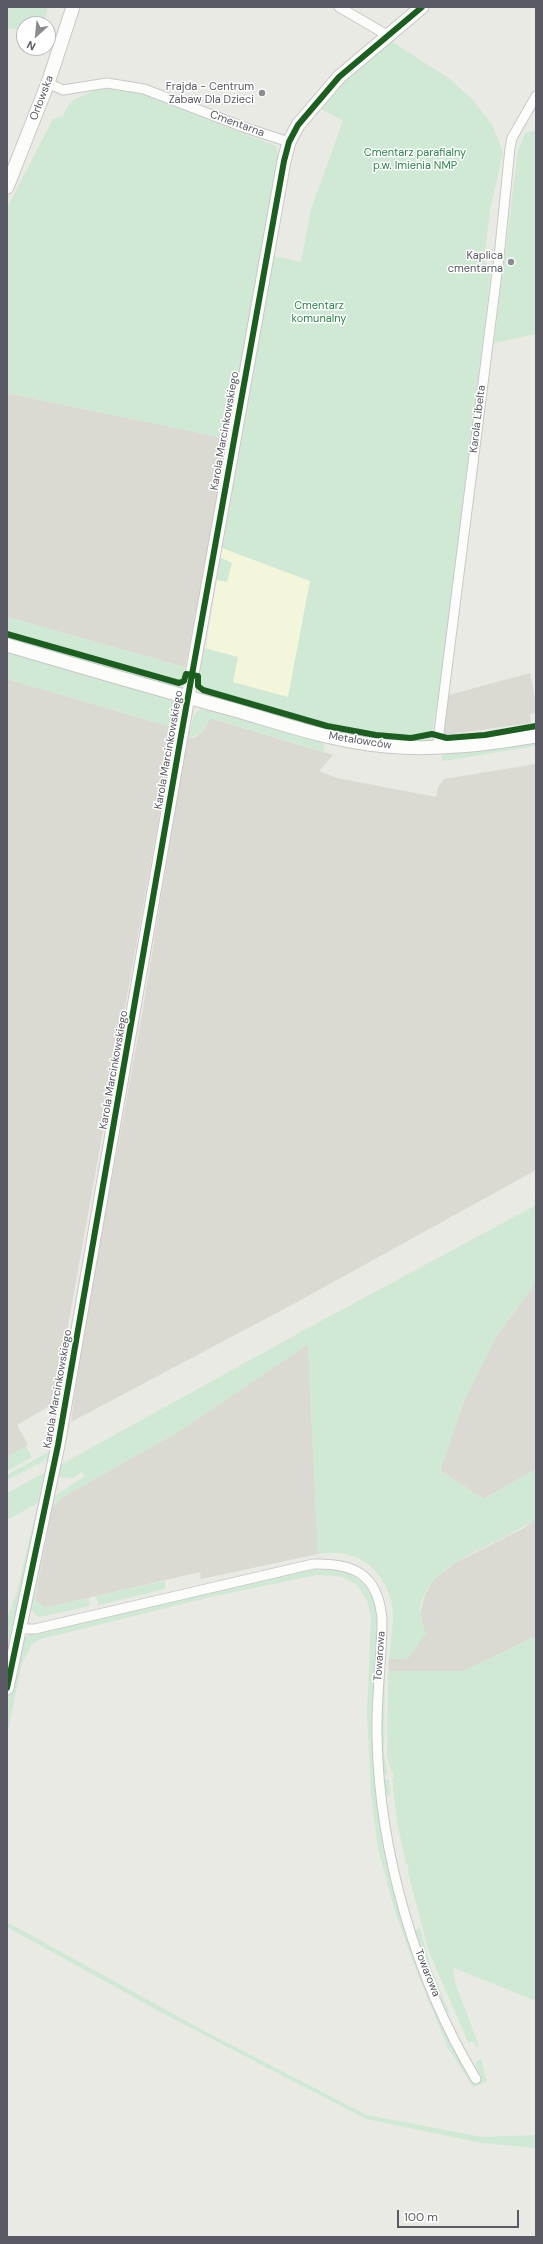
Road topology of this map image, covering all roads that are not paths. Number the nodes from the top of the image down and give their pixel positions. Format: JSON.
{"nodes":[{"id":1,"x":73,"y":7,"type":"edge"},
{"id":2,"x":339,"y":7,"type":"edge"},
{"id":3,"x":422,"y":7,"type":"edge"},
{"id":4,"x":387,"y":35,"type":"junction"},
{"id":5,"x":48,"y":83,"type":"junction"},
{"id":6,"x":536,"y":96,"type":"edge"},
{"id":7,"x":289,"y":142,"type":"junction"},
{"id":8,"x":7,"y":186,"type":"edge"},
{"id":9,"x":7,"y":645,"type":"edge"},
{"id":10,"x":188,"y":697,"type":"junction"},
{"id":11,"x":536,"y":736,"type":"edge"},
{"id":12,"x":437,"y":748,"type":"junction"},
{"id":13,"x":19,"y":1629,"type":"junction"},
{"id":14,"x":7,"y":1688,"type":"edge"},
{"id":15,"x":476,"y":2079,"type":"dead end"}],
"edges":[{"from":1,"to":5,"type":"street","name":"Orłowska"},
{"from":2,"to":4,"type":"street"},
{"from":3,"to":4,"type":"street","name":"Karola Marcinkowskiego"},
{"from":4,"to":7,"type":"street","name":"Karola Marcinkowskiego"},
{"from":5,"to":7,"type":"street","name":"Cmentarna"},
{"from":5,"to":8,"type":"street","name":"Orłowska"},
{"from":6,"to":12,"type":"street","name":"Karola Libelta"},
{"from":7,"to":10,"type":"street","name":"Karola Marcinkowskiego"},
{"from":9,"to":10,"type":"street","name":"Metalowców"},
{"from":10,"to":12,"type":"street","name":"Metalowców"},
{"from":10,"to":13,"type":"street","name":"Karola Marcinkowskiego"},
{"from":11,"to":12,"type":"street","name":"Metalowców"},
{"from":13,"to":14,"type":"street","name":"Karola Marcinkowskiego"},
{"from":13,"to":15,"type":"street","name":"Towarowa"}]}
